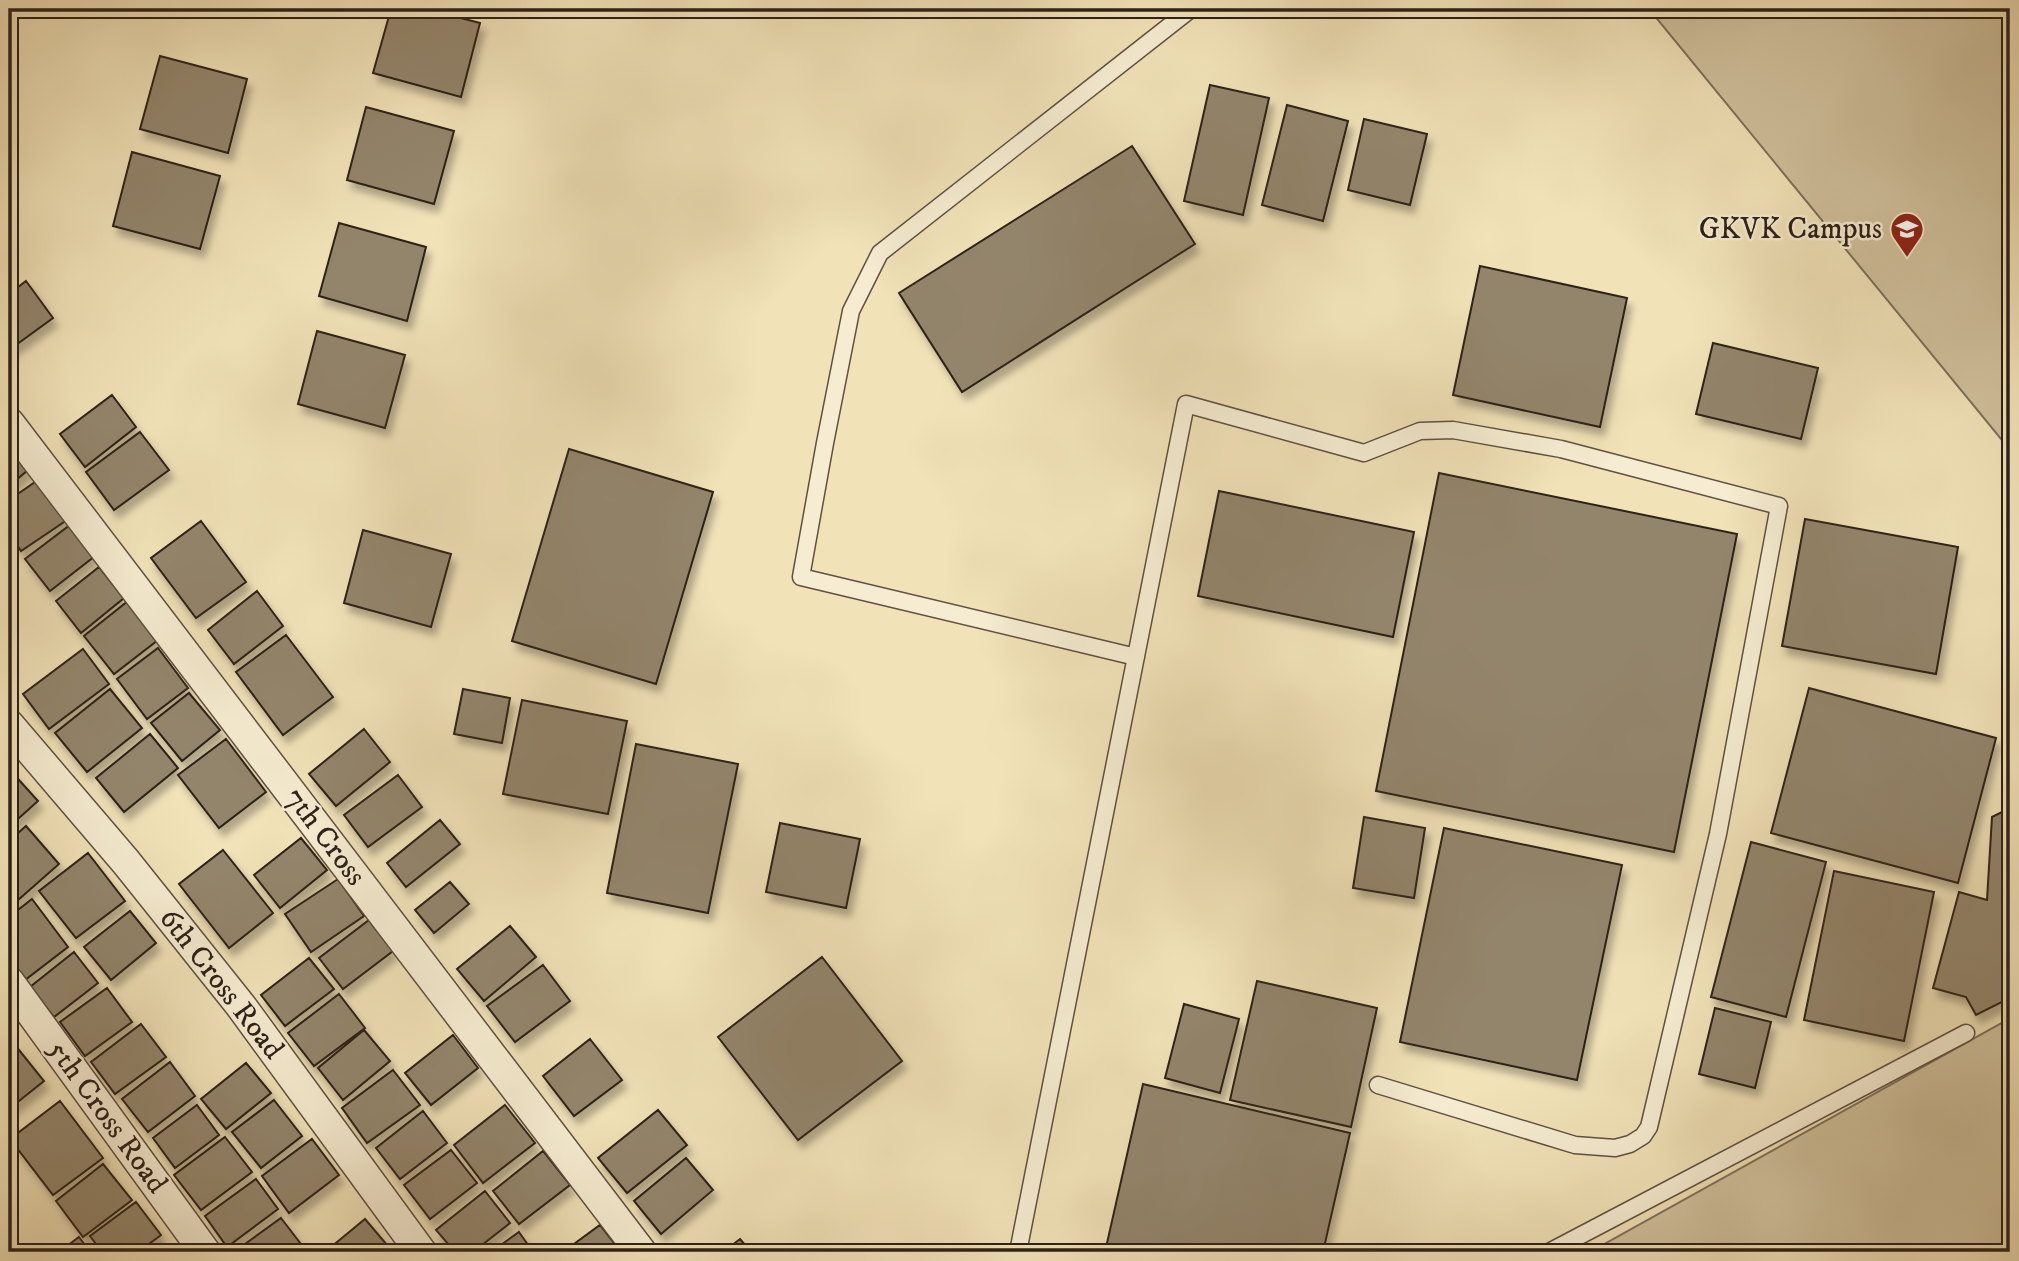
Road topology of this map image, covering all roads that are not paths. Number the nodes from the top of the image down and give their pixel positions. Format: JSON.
{"nodes":[{"id":1,"x":1191,"y":9,"type":"edge"},
{"id":2,"x":9,"y":423,"type":"edge"},
{"id":3,"x":1136,"y":657,"type":"junction"},
{"id":4,"x":9,"y":725,"type":"edge"},
{"id":5,"x":9,"y":982,"type":"edge"},
{"id":6,"x":1966,"y":1033,"type":"dead end"},
{"id":7,"x":1378,"y":1085,"type":"dead end"},
{"id":8,"x":205,"y":1252,"type":"edge"},
{"id":9,"x":421,"y":1252,"type":"edge"},
{"id":10,"x":641,"y":1252,"type":"edge"},
{"id":11,"x":1018,"y":1252,"type":"edge"},
{"id":12,"x":1549,"y":1252,"type":"edge"}],
"edges":[{"from":1,"to":3,"type":"lane"},
{"from":2,"to":10,"type":"street","name":"7th Cross"},
{"from":3,"to":7,"type":"lane"},
{"from":3,"to":11,"type":"lane"},
{"from":4,"to":9,"type":"street","name":"6th Cross Road"},
{"from":5,"to":8,"type":"street","name":"5th Cross Road"},
{"from":6,"to":12,"type":"lane"}]}
